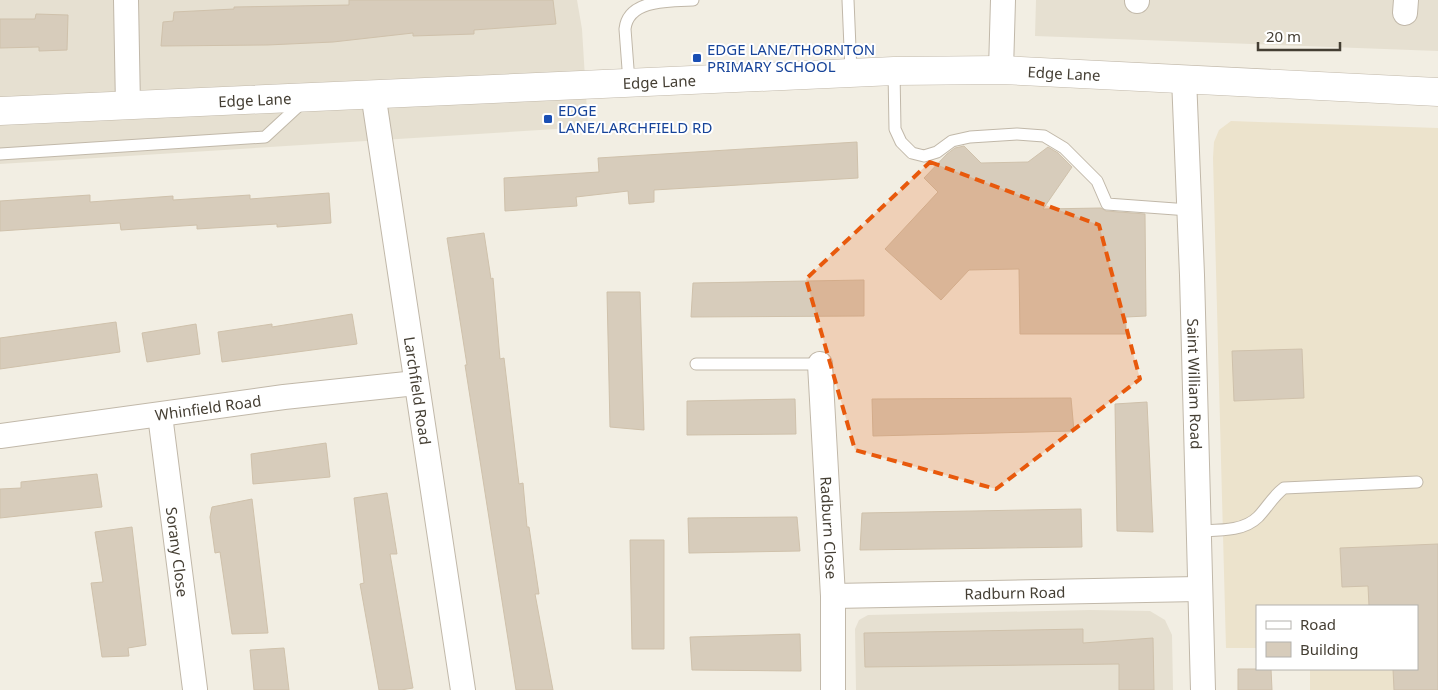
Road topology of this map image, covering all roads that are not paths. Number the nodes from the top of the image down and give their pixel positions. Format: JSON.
{"nodes":[{"id":1,"x":126,"y":0,"type":"edge"},
{"id":2,"x":692,"y":0,"type":"edge"},
{"id":3,"x":848,"y":0,"type":"edge"},
{"id":4,"x":1003,"y":0,"type":"edge"},
{"id":5,"x":1001,"y":70,"type":"junction"},
{"id":6,"x":894,"y":71,"type":"junction"},
{"id":7,"x":851,"y":72,"type":"junction"},
{"id":8,"x":1184,"y":78,"type":"junction"},
{"id":9,"x":629,"y":82,"type":"junction"},
{"id":10,"x":1438,"y":92,"type":"edge"},
{"id":11,"x":373,"y":93,"type":"junction"},
{"id":12,"x":309,"y":96,"type":"junction"},
{"id":13,"x":128,"y":106,"type":"junction"},
{"id":14,"x":0,"y":111,"type":"edge"},
{"id":15,"x":0,"y":154,"type":"edge"},
{"id":16,"x":1189,"y":210,"type":"junction"},
{"id":17,"x":696,"y":364,"type":"dead end"},
{"id":18,"x":820,"y":364,"type":"joint"},
{"id":19,"x":416,"y":383,"type":"junction"},
{"id":20,"x":160,"y":415,"type":"junction"},
{"id":21,"x":0,"y":436,"type":"edge"},
{"id":22,"x":1417,"y":482,"type":"dead end"},
{"id":23,"x":1197,"y":531,"type":"junction"},
{"id":24,"x":1198,"y":589,"type":"junction"},
{"id":25,"x":833,"y":596,"type":"junction"},
{"id":26,"x":195,"y":689,"type":"dead end"},
{"id":27,"x":463,"y":690,"type":"edge"},
{"id":28,"x":833,"y":690,"type":"edge"},
{"id":29,"x":1202,"y":690,"type":"edge"}],
"edges":[{"from":1,"to":13,"type":"street"},
{"from":2,"to":9,"type":"lane"},
{"from":3,"to":7,"type":"lane"},
{"from":4,"to":5,"type":"street"},
{"from":5,"to":6,"type":"street","name":"Edge Lane"},
{"from":5,"to":8,"type":"street","name":"Edge Lane"},
{"from":6,"to":7,"type":"street","name":"Edge Lane"},
{"from":6,"to":16,"type":"lane"},
{"from":7,"to":9,"type":"street","name":"Edge Lane"},
{"from":8,"to":10,"type":"street","name":"Edge Lane"},
{"from":8,"to":16,"type":"street","name":"Saint William Road"},
{"from":9,"to":11,"type":"street","name":"Edge Lane"},
{"from":11,"to":12,"type":"street","name":"Edge Lane"},
{"from":11,"to":19,"type":"street","name":"Larchfield Road"},
{"from":12,"to":13,"type":"street","name":"Edge Lane"},
{"from":12,"to":15,"type":"lane"},
{"from":13,"to":14,"type":"street","name":"Edge Lane"},
{"from":16,"to":23,"type":"street","name":"Saint William Road"},
{"from":17,"to":18,"type":"lane"},
{"from":18,"to":25,"type":"street","name":"Radburn Close"},
{"from":19,"to":20,"type":"street","name":"Whinfield Road"},
{"from":19,"to":27,"type":"street","name":"Larchfield Road"},
{"from":20,"to":21,"type":"street","name":"Whinfield Road"},
{"from":20,"to":26,"type":"street","name":"Sorany Close"},
{"from":22,"to":23,"type":"lane"},
{"from":23,"to":24,"type":"street","name":"Saint William Road"},
{"from":24,"to":25,"type":"street","name":"Radburn Road"},
{"from":24,"to":29,"type":"street","name":"Saint William Road"},
{"from":25,"to":28,"type":"street","name":"Radburn Close"}]}
